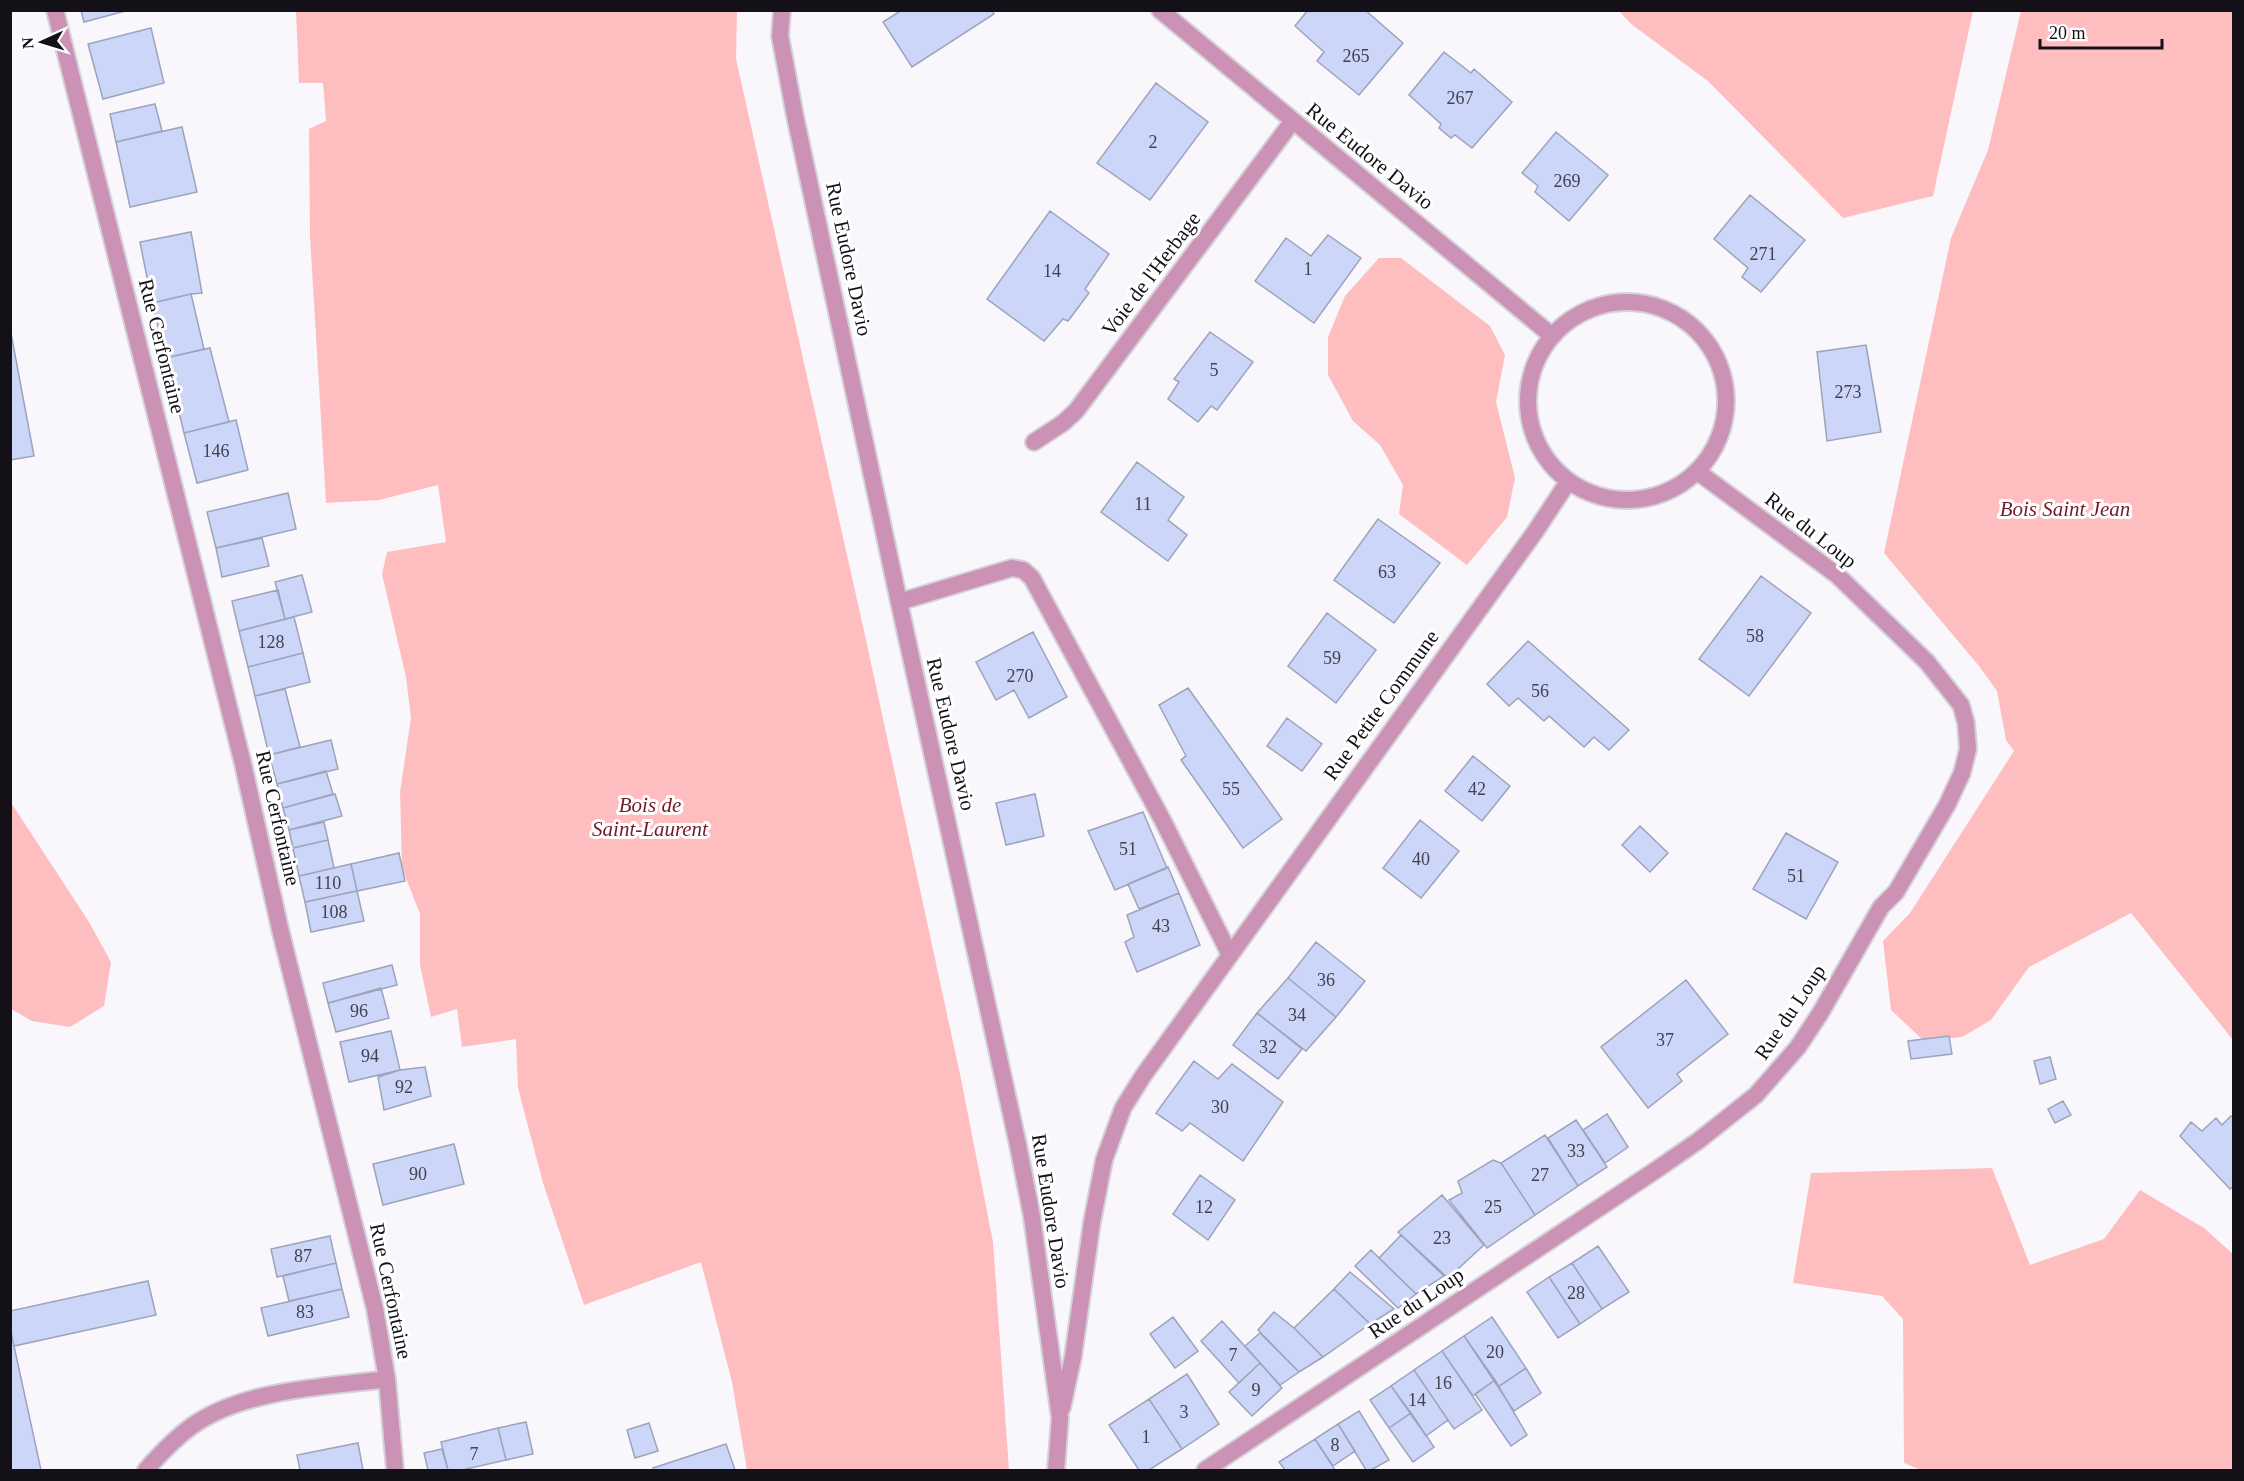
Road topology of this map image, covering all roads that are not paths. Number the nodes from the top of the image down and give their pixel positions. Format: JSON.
{"nodes":[{"id":1,"x":55,"y":10,"type":"edge"},
{"id":2,"x":782,"y":10,"type":"edge"},
{"id":3,"x":1160,"y":10,"type":"edge"},
{"id":4,"x":1292,"y":122,"type":"junction"},
{"id":5,"x":1551,"y":335,"type":"junction"},
{"id":6,"x":1034,"y":442,"type":"dead end"},
{"id":7,"x":1698,"y":472,"type":"junction"},
{"id":8,"x":1568,"y":482,"type":"junction"},
{"id":9,"x":899,"y":602,"type":"junction"},
{"id":10,"x":1230,"y":956,"type":"junction"},
{"id":11,"x":387,"y":1378,"type":"junction"},
{"id":12,"x":1060,"y":1418,"type":"junction"},
{"id":13,"x":146,"y":1470,"type":"edge"},
{"id":14,"x":395,"y":1470,"type":"edge"},
{"id":15,"x":1056,"y":1470,"type":"edge"},
{"id":16,"x":1205,"y":1470,"type":"edge"}],
"edges":[{"from":1,"to":11,"type":"street","name":"Rue Cerfontaine"},
{"from":2,"to":9,"type":"street","name":"Rue Eudore Davio"},
{"from":3,"to":4,"type":"street","name":"Rue Eudore Davio"},
{"from":4,"to":5,"type":"street","name":"Rue Eudore Davio"},
{"from":4,"to":6,"type":"street","name":"Voie de l'Herbage"},
{"from":5,"to":7,"type":"street"},
{"from":5,"to":8,"type":"street"},
{"from":7,"to":8,"type":"street"},
{"from":7,"to":16,"type":"street","name":"Rue du Loup"},
{"from":8,"to":10,"type":"street","name":"Rue Petite Commune"},
{"from":9,"to":10,"type":"street"},
{"from":9,"to":12,"type":"street","name":"Rue Eudore Davio"},
{"from":10,"to":12,"type":"street","name":"Rue Petite Commune"},
{"from":11,"to":13,"type":"street","name":"Rue Cerfontaine"},
{"from":11,"to":14,"type":"street"},
{"from":12,"to":15,"type":"street","name":"Rue Eudore Davio"}]}
